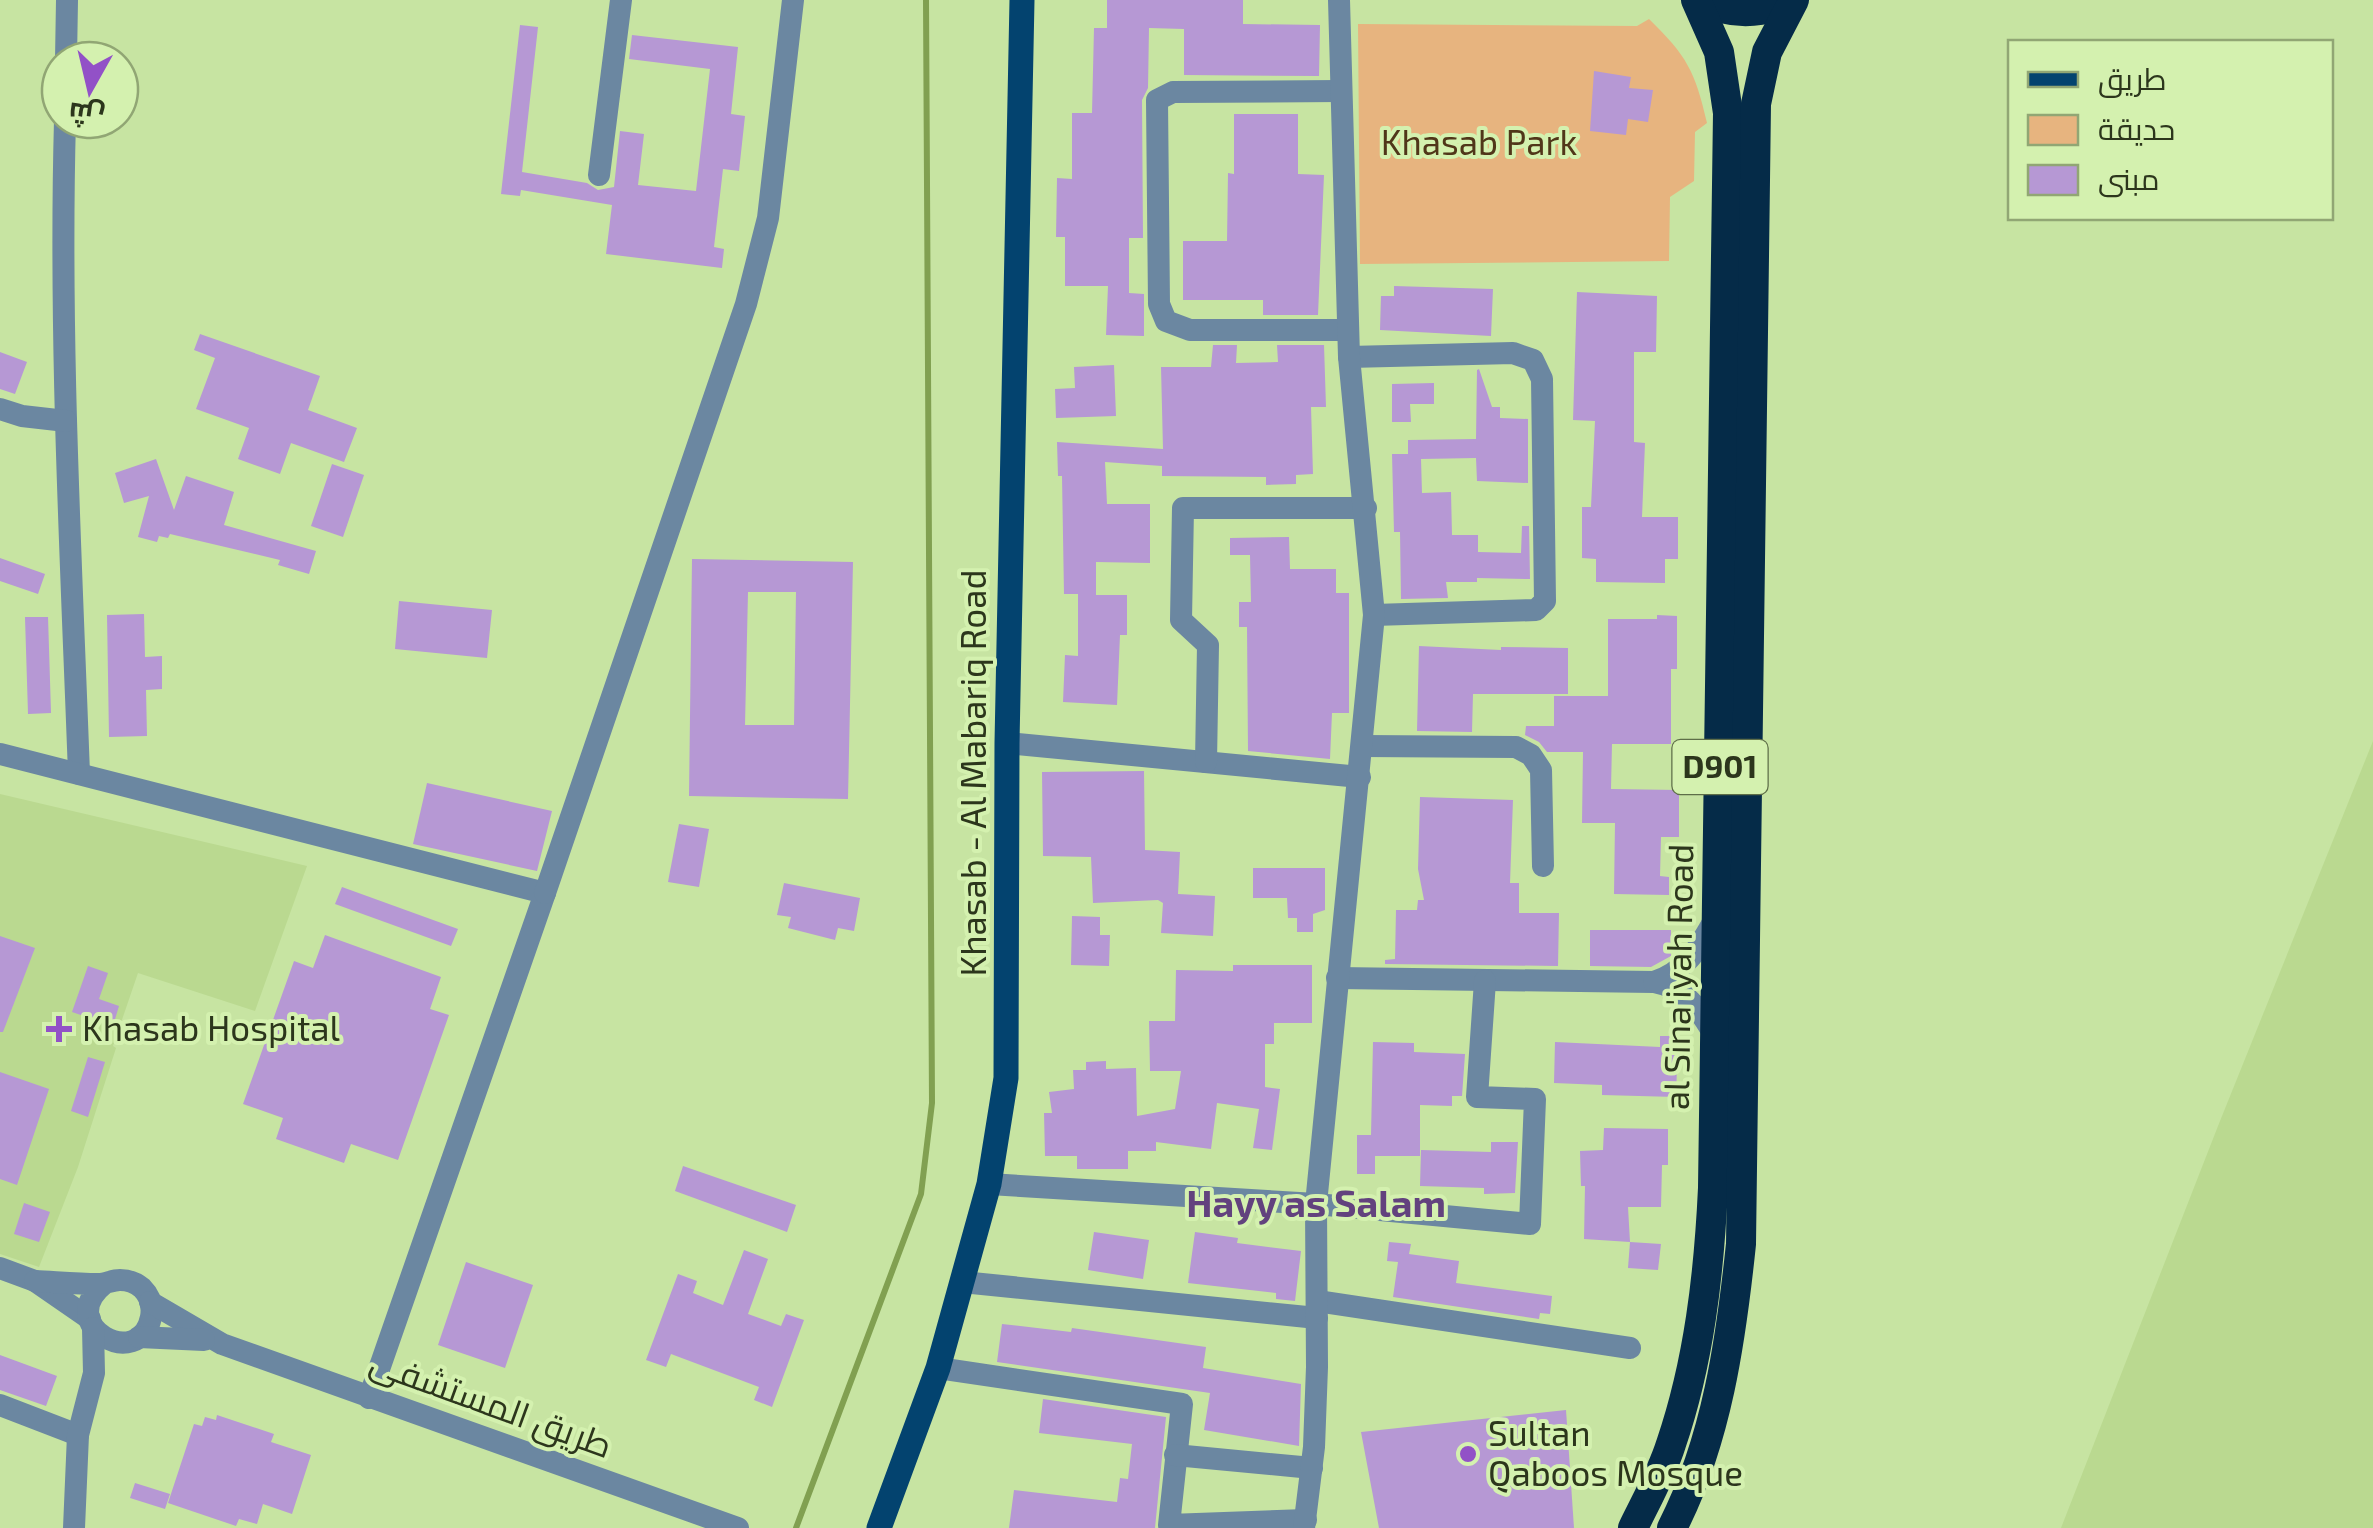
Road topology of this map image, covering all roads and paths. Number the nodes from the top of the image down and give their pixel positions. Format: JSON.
{"nodes":[{"id":1,"x":68,"y":0,"type":"edge"},
{"id":2,"x":621,"y":0,"type":"edge"},
{"id":3,"x":793,"y":0,"type":"edge"},
{"id":4,"x":1022,"y":0,"type":"edge"},
{"id":5,"x":1338,"y":0,"type":"edge"},
{"id":6,"x":1699,"y":0,"type":"edge"},
{"id":7,"x":1792,"y":0,"type":"edge"},
{"id":8,"x":67,"y":40,"type":"edge"},
{"id":9,"x":1341,"y":92,"type":"junction"},
{"id":10,"x":64,"y":140,"type":"edge"},
{"id":11,"x":600,"y":175,"type":"dead end"},
{"id":12,"x":1348,"y":330,"type":"junction"},
{"id":13,"x":1348,"y":357,"type":"junction"},
{"id":14,"x":0,"y":409,"type":"edge"},
{"id":15,"x":66,"y":421,"type":"junction"},
{"id":16,"x":1366,"y":508,"type":"junction"},
{"id":17,"x":1374,"y":614,"type":"junction"},
{"id":18,"x":1007,"y":742,"type":"junction"},
{"id":19,"x":1363,"y":746,"type":"junction"},
{"id":20,"x":0,"y":754,"type":"edge"},
{"id":21,"x":1206,"y":762,"type":"junction"},
{"id":22,"x":80,"y":774,"type":"junction"},
{"id":23,"x":1360,"y":777,"type":"junction"},
{"id":24,"x":1543,"y":866,"type":"dead end"},
{"id":25,"x":545,"y":893,"type":"junction"},
{"id":26,"x":1718,"y":915,"type":"junction"},
{"id":27,"x":1337,"y":978,"type":"junction"},
{"id":28,"x":1485,"y":981,"type":"junction"},
{"id":29,"x":1654,"y":982,"type":"junction"},
{"id":30,"x":1716,"y":1038,"type":"junction"},
{"id":31,"x":989,"y":1184,"type":"junction"},
{"id":32,"x":1316,"y":1204,"type":"junction"},
{"id":33,"x":0,"y":1268,"type":"edge"},
{"id":34,"x":35,"y":1280,"type":"junction"},
{"id":35,"x":962,"y":1282,"type":"junction"},
{"id":36,"x":104,"y":1284,"type":"junction"},
{"id":37,"x":150,"y":1302,"type":"junction"},
{"id":38,"x":1317,"y":1310,"type":"junction"},
{"id":39,"x":91,"y":1323,"type":"junction"},
{"id":40,"x":134,"y":1339,"type":"junction"},
{"id":41,"x":222,"y":1344,"type":"junction"},
{"id":42,"x":1630,"y":1348,"type":"dead end"},
{"id":43,"x":938,"y":1368,"type":"junction"},
{"id":44,"x":90,"y":1395,"type":"junction"},
{"id":45,"x":369,"y":1398,"type":"junction"},
{"id":46,"x":0,"y":1405,"type":"edge"},
{"id":47,"x":78,"y":1434,"type":"junction"},
{"id":48,"x":1175,"y":1455,"type":"junction"},
{"id":49,"x":1312,"y":1468,"type":"junction"},
{"id":50,"x":714,"y":1524,"type":"edge"},
{"id":51,"x":1305,"y":1524,"type":"edge"},
{"id":52,"x":74,"y":1528,"type":"edge"},
{"id":53,"x":738,"y":1528,"type":"edge"},
{"id":54,"x":879,"y":1528,"type":"edge"},
{"id":55,"x":1633,"y":1528,"type":"edge"},
{"id":56,"x":1672,"y":1528,"type":"edge"}],
"edges":[{"from":1,"to":8,"type":"street"},
{"from":2,"to":11,"type":"street"},
{"from":3,"to":25,"type":"street"},
{"from":4,"to":18,"type":"main road","name":"Khasab - Al Mabariq Road"},
{"from":5,"to":9,"type":"street"},
{"from":6,"to":7,"type":"highway","number":"D901"},
{"from":6,"to":26,"type":"highway","name":"al Sina'iyah Road","number":"D901"},
{"from":7,"to":56,"type":"highway","name":"al Sina'iyah Road","number":"D901"},
{"from":9,"to":12,"type":"street"},
{"from":9,"to":12,"type":"street"},
{"from":10,"to":15,"type":"street"},
{"from":12,"to":13,"type":"street"},
{"from":13,"to":16,"type":"street"},
{"from":13,"to":17,"type":"street"},
{"from":14,"to":15,"type":"street"},
{"from":15,"to":22,"type":"street"},
{"from":16,"to":17,"type":"street"},
{"from":16,"to":21,"type":"street"},
{"from":17,"to":19,"type":"street"},
{"from":18,"to":21,"type":"street"},
{"from":18,"to":31,"type":"main road","name":"Khasab - Al Mabariq Road"},
{"from":19,"to":23,"type":"street"},
{"from":19,"to":24,"type":"street"},
{"from":20,"to":22,"type":"street"},
{"from":21,"to":23,"type":"street"},
{"from":22,"to":25,"type":"street"},
{"from":23,"to":27,"type":"street"},
{"from":25,"to":45,"type":"street"},
{"from":26,"to":29,"type":"street"},
{"from":26,"to":30,"type":"highway","name":"al Sina'iyah Road","number":"D901"},
{"from":27,"to":28,"type":"street"},
{"from":27,"to":32,"type":"street"},
{"from":28,"to":29,"type":"street"},
{"from":28,"to":32,"type":"street"},
{"from":29,"to":30,"type":"street"},
{"from":30,"to":55,"type":"highway","name":"al Sina'iyah Road","number":"D901"},
{"from":31,"to":32,"type":"street"},
{"from":31,"to":35,"type":"main road","name":"Khasab - Al Mabariq Road"},
{"from":32,"to":38,"type":"street"},
{"from":33,"to":34,"type":"street"},
{"from":34,"to":36,"type":"street"},
{"from":34,"to":39,"type":"street"},
{"from":35,"to":38,"type":"street"},
{"from":35,"to":43,"type":"main road","name":"Khasab - Al Mabariq Road"},
{"from":36,"to":37,"type":"street"},
{"from":36,"to":39,"type":"street"},
{"from":37,"to":40,"type":"street"},
{"from":37,"to":41,"type":"street","name":"طريق المستشفى"},
{"from":38,"to":42,"type":"street"},
{"from":38,"to":49,"type":"street"},
{"from":39,"to":40,"type":"street"},
{"from":39,"to":44,"type":"street"},
{"from":40,"to":41,"type":"street","name":"طريق المستشفى"},
{"from":40,"to":44,"type":"street"},
{"from":41,"to":45,"type":"street","name":"طريق المستشفى"},
{"from":43,"to":48,"type":"street"},
{"from":43,"to":54,"type":"main road","name":"Khasab - Al Mabariq Road"},
{"from":44,"to":47,"type":"street"},
{"from":45,"to":50,"type":"street","name":"طريق المستشفى"},
{"from":46,"to":47,"type":"street"},
{"from":47,"to":52,"type":"street"},
{"from":48,"to":49,"type":"street"},
{"from":48,"to":51,"type":"street"},
{"from":49,"to":51,"type":"street"},
{"from":50,"to":53,"type":"street","name":"طريق المستشفى"}]}
